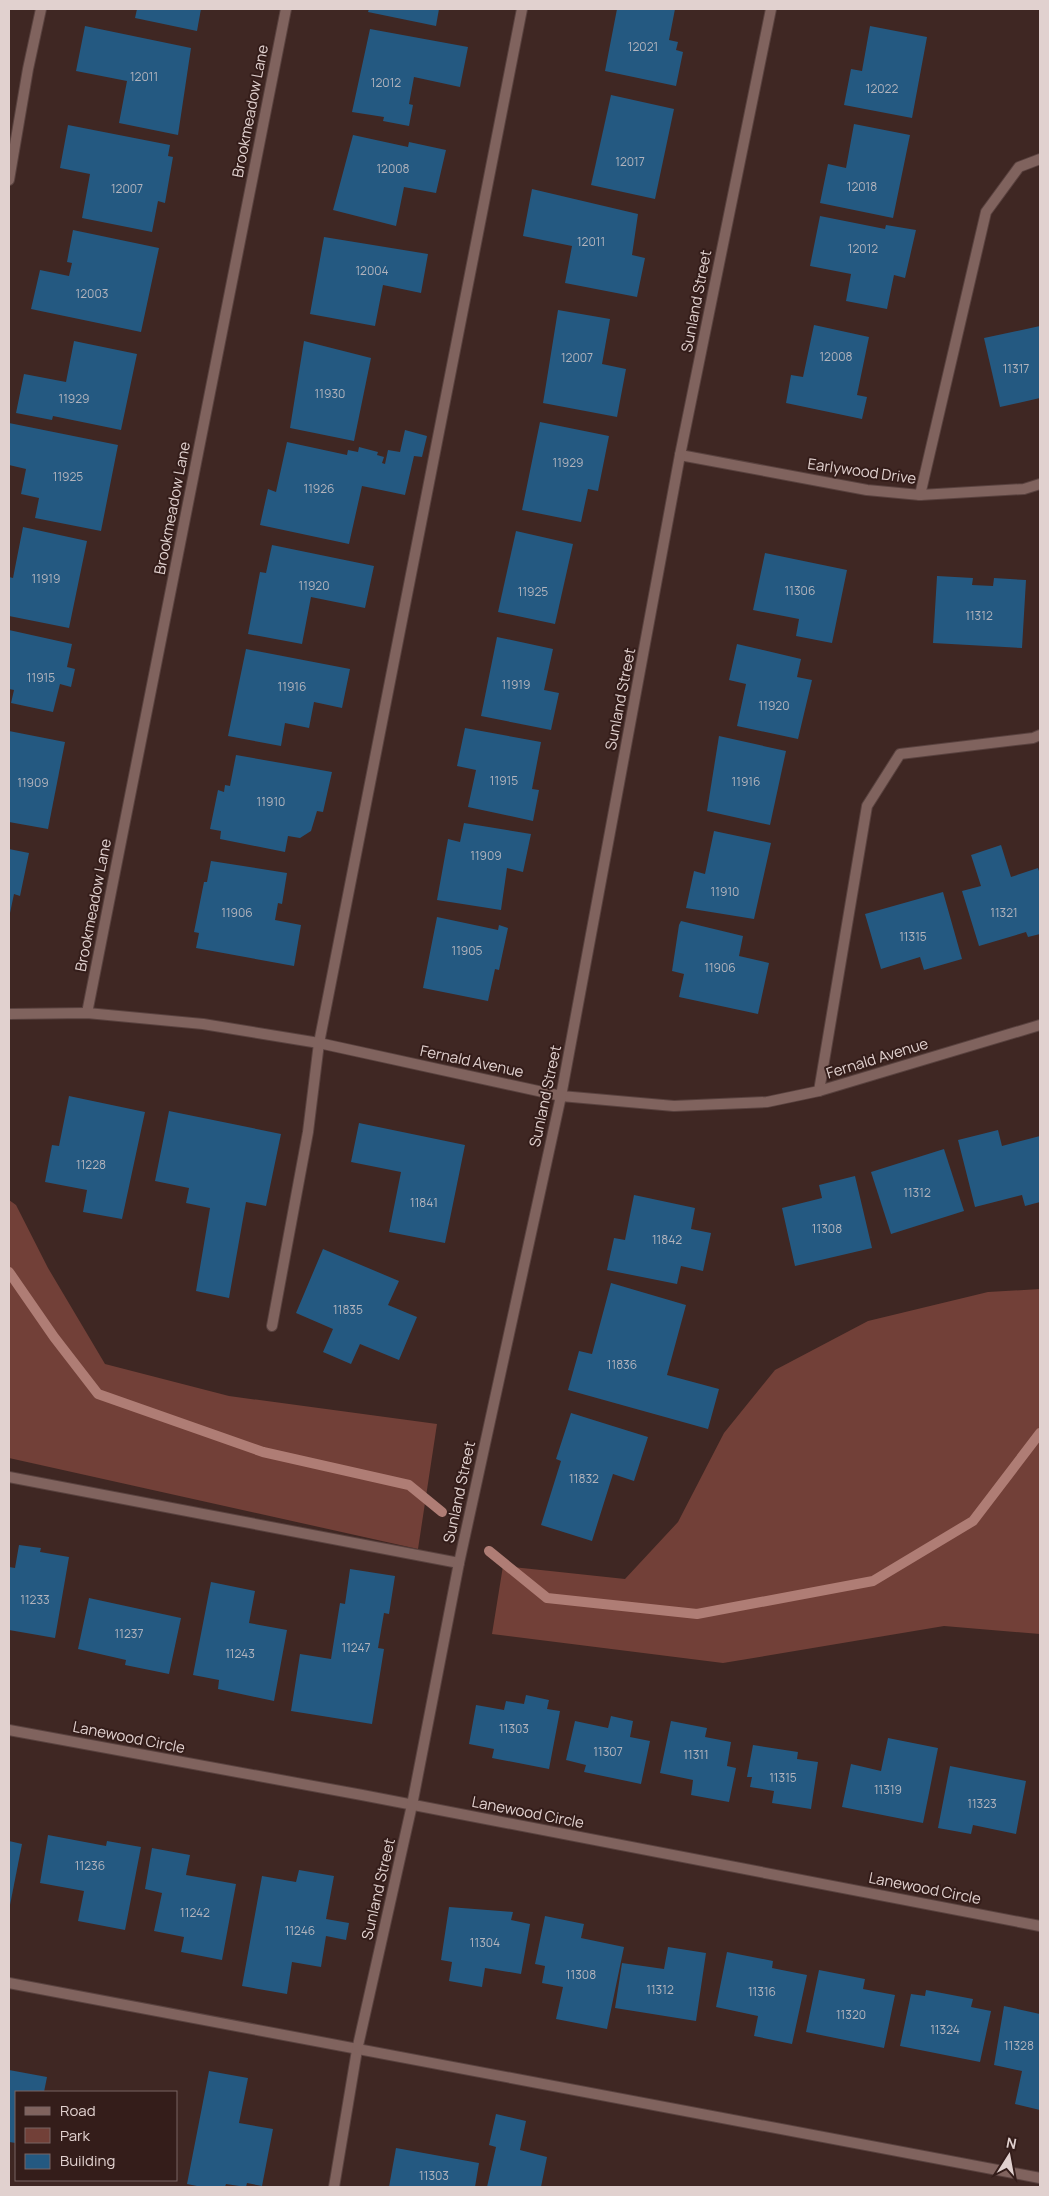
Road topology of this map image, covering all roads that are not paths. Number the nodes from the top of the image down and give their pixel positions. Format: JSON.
{"nodes":[{"id":1,"x":42,"y":9,"type":"edge"},
{"id":2,"x":286,"y":9,"type":"edge"},
{"id":3,"x":522,"y":9,"type":"edge"},
{"id":4,"x":771,"y":9,"type":"edge"},
{"id":5,"x":1040,"y":159,"type":"edge"},
{"id":6,"x":9,"y":180,"type":"edge"},
{"id":7,"x":680,"y":455,"type":"junction"},
{"id":8,"x":1040,"y":484,"type":"edge"},
{"id":9,"x":920,"y":495,"type":"junction"},
{"id":10,"x":1040,"y":735,"type":"edge"},
{"id":11,"x":87,"y":1013,"type":"junction"},
{"id":12,"x":9,"y":1014,"type":"edge"},
{"id":13,"x":1040,"y":1025,"type":"edge"},
{"id":14,"x":319,"y":1043,"type":"junction"},
{"id":15,"x":819,"y":1091,"type":"junction"},
{"id":16,"x":561,"y":1096,"type":"junction"},
{"id":17,"x":272,"y":1326,"type":"dead end"},
{"id":18,"x":9,"y":1476,"type":"edge"},
{"id":19,"x":459,"y":1563,"type":"junction"},
{"id":20,"x":9,"y":1730,"type":"edge"},
{"id":21,"x":412,"y":1805,"type":"junction"},
{"id":22,"x":1040,"y":1926,"type":"edge"},
{"id":23,"x":9,"y":1983,"type":"edge"},
{"id":24,"x":357,"y":2050,"type":"junction"},
{"id":25,"x":1040,"y":2178,"type":"edge"},
{"id":26,"x":334,"y":2187,"type":"edge"}],
"edges":[{"from":1,"to":6,"type":"street"},
{"from":2,"to":11,"type":"street","name":"Brookmeadow Lane"},
{"from":3,"to":14,"type":"street"},
{"from":4,"to":7,"type":"street","name":"Sunland Street"},
{"from":5,"to":9,"type":"street"},
{"from":7,"to":9,"type":"street","name":"Earlywood Drive"},
{"from":7,"to":16,"type":"street","name":"Sunland Street"},
{"from":8,"to":9,"type":"street","name":"Earlywood Drive"},
{"from":10,"to":15,"type":"street"},
{"from":11,"to":12,"type":"street","name":"Fernald Avenue"},
{"from":11,"to":14,"type":"street","name":"Fernald Avenue"},
{"from":13,"to":15,"type":"street","name":"Fernald Avenue"},
{"from":14,"to":16,"type":"street","name":"Fernald Avenue"},
{"from":14,"to":17,"type":"street"},
{"from":15,"to":16,"type":"street","name":"Fernald Avenue"},
{"from":16,"to":19,"type":"street","name":"Sunland Street"},
{"from":18,"to":19,"type":"street"},
{"from":19,"to":21,"type":"street","name":"Sunland Street"},
{"from":20,"to":21,"type":"street","name":"Lanewood Circle"},
{"from":21,"to":22,"type":"street","name":"Lanewood Circle"},
{"from":21,"to":24,"type":"street","name":"Sunland Street"},
{"from":23,"to":24,"type":"street"},
{"from":24,"to":25,"type":"street"},
{"from":24,"to":26,"type":"street","name":"Sunland Street"}]}
